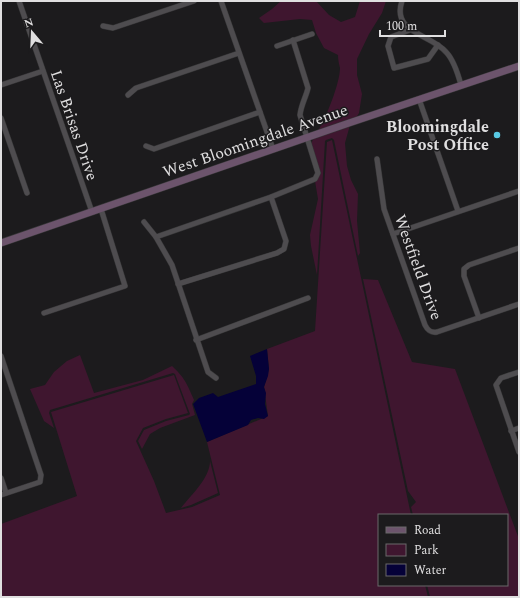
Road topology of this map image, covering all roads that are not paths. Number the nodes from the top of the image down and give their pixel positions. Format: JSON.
{"nodes":[{"id":1,"x":19,"y":1,"type":"edge"},
{"id":2,"x":194,"y":1,"type":"edge"},
{"id":3,"x":221,"y":1,"type":"edge"},
{"id":4,"x":402,"y":1,"type":"edge"},
{"id":5,"x":103,"y":26,"type":"dead end"},
{"id":6,"x":410,"y":30,"type":"junction"},
{"id":7,"x":312,"y":34,"type":"dead end"},
{"id":8,"x":293,"y":40,"type":"junction"},
{"id":9,"x":438,"y":45,"type":"junction"},
{"id":10,"x":276,"y":46,"type":"dead end"},
{"id":11,"x":239,"y":53,"type":"junction"},
{"id":12,"x":519,"y":66,"type":"edge"},
{"id":13,"x":43,"y":71,"type":"junction"},
{"id":14,"x":1,"y":85,"type":"edge"},
{"id":15,"x":461,"y":85,"type":"junction"},
{"id":16,"x":128,"y":95,"type":"dead end"},
{"id":17,"x":419,"y":99,"type":"junction"},
{"id":18,"x":260,"y":112,"type":"junction"},
{"id":19,"x":1,"y":118,"type":"edge"},
{"id":20,"x":307,"y":137,"type":"junction"},
{"id":21,"x":146,"y":146,"type":"dead end"},
{"id":22,"x":273,"y":149,"type":"junction"},
{"id":23,"x":377,"y":159,"type":"dead end"},
{"id":24,"x":519,"y":191,"type":"edge"},
{"id":25,"x":27,"y":193,"type":"dead end"},
{"id":26,"x":271,"y":197,"type":"junction"},
{"id":27,"x":101,"y":208,"type":"junction"},
{"id":28,"x":458,"y":211,"type":"junction"},
{"id":29,"x":92,"y":212,"type":"junction"},
{"id":30,"x":144,"y":222,"type":"dead end"},
{"id":31,"x":393,"y":234,"type":"junction"},
{"id":32,"x":156,"y":237,"type":"junction"},
{"id":33,"x":1,"y":243,"type":"edge"},
{"id":34,"x":519,"y":248,"type":"edge"},
{"id":35,"x":178,"y":284,"type":"junction"},
{"id":36,"x":308,"y":298,"type":"dead end"},
{"id":37,"x":519,"y":304,"type":"edge"},
{"id":38,"x":44,"y":313,"type":"dead end"},
{"id":39,"x":479,"y":318,"type":"junction"},
{"id":40,"x":196,"y":340,"type":"junction"},
{"id":41,"x":1,"y":356,"type":"edge"},
{"id":42,"x":519,"y":372,"type":"edge"},
{"id":43,"x":216,"y":378,"type":"dead end"},
{"id":44,"x":519,"y":428,"type":"edge"},
{"id":45,"x":511,"y":431,"type":"junction"},
{"id":46,"x":519,"y":452,"type":"edge"},
{"id":47,"x":1,"y":478,"type":"edge"},
{"id":48,"x":4,"y":494,"type":"edge"}],
"edges":[{"from":1,"to":13,"type":"street","name":"Las Brisas Drive"},
{"from":2,"to":5,"type":"street"},
{"from":3,"to":11,"type":"street"},
{"from":4,"to":6,"type":"street"},
{"from":6,"to":9,"type":"street"},
{"from":6,"to":9,"type":"street"},
{"from":7,"to":8,"type":"street"},
{"from":8,"to":10,"type":"street"},
{"from":8,"to":20,"type":"street"},
{"from":9,"to":15,"type":"street"},
{"from":11,"to":16,"type":"street"},
{"from":11,"to":18,"type":"street"},
{"from":12,"to":15,"type":"main road","name":"West Bloomingdale Avenue"},
{"from":13,"to":14,"type":"street"},
{"from":13,"to":29,"type":"street","name":"Las Brisas Drive"},
{"from":15,"to":17,"type":"main road","name":"West Bloomingdale Avenue"},
{"from":17,"to":20,"type":"main road","name":"West Bloomingdale Avenue"},
{"from":17,"to":28,"type":"street"},
{"from":18,"to":21,"type":"street"},
{"from":18,"to":22,"type":"street"},
{"from":19,"to":25,"type":"street"},
{"from":20,"to":22,"type":"main road","name":"West Bloomingdale Avenue"},
{"from":20,"to":26,"type":"street"},
{"from":22,"to":27,"type":"main road","name":"West Bloomingdale Avenue"},
{"from":23,"to":31,"type":"street","name":"Westfield Drive"},
{"from":24,"to":28,"type":"street"},
{"from":26,"to":32,"type":"street"},
{"from":26,"to":35,"type":"street"},
{"from":27,"to":29,"type":"main road","name":"West Bloomingdale Avenue"},
{"from":27,"to":38,"type":"street"},
{"from":28,"to":31,"type":"street"},
{"from":29,"to":33,"type":"main road","name":"West Bloomingdale Avenue"},
{"from":30,"to":32,"type":"street"},
{"from":31,"to":39,"type":"street","name":"Westfield Drive"},
{"from":32,"to":35,"type":"street"},
{"from":34,"to":39,"type":"street"},
{"from":35,"to":40,"type":"street"},
{"from":36,"to":40,"type":"street"},
{"from":37,"to":39,"type":"street"},
{"from":40,"to":43,"type":"street"},
{"from":41,"to":48,"type":"street"},
{"from":42,"to":45,"type":"street"},
{"from":44,"to":45,"type":"street"},
{"from":45,"to":46,"type":"street"},
{"from":47,"to":48,"type":"street"}]}
